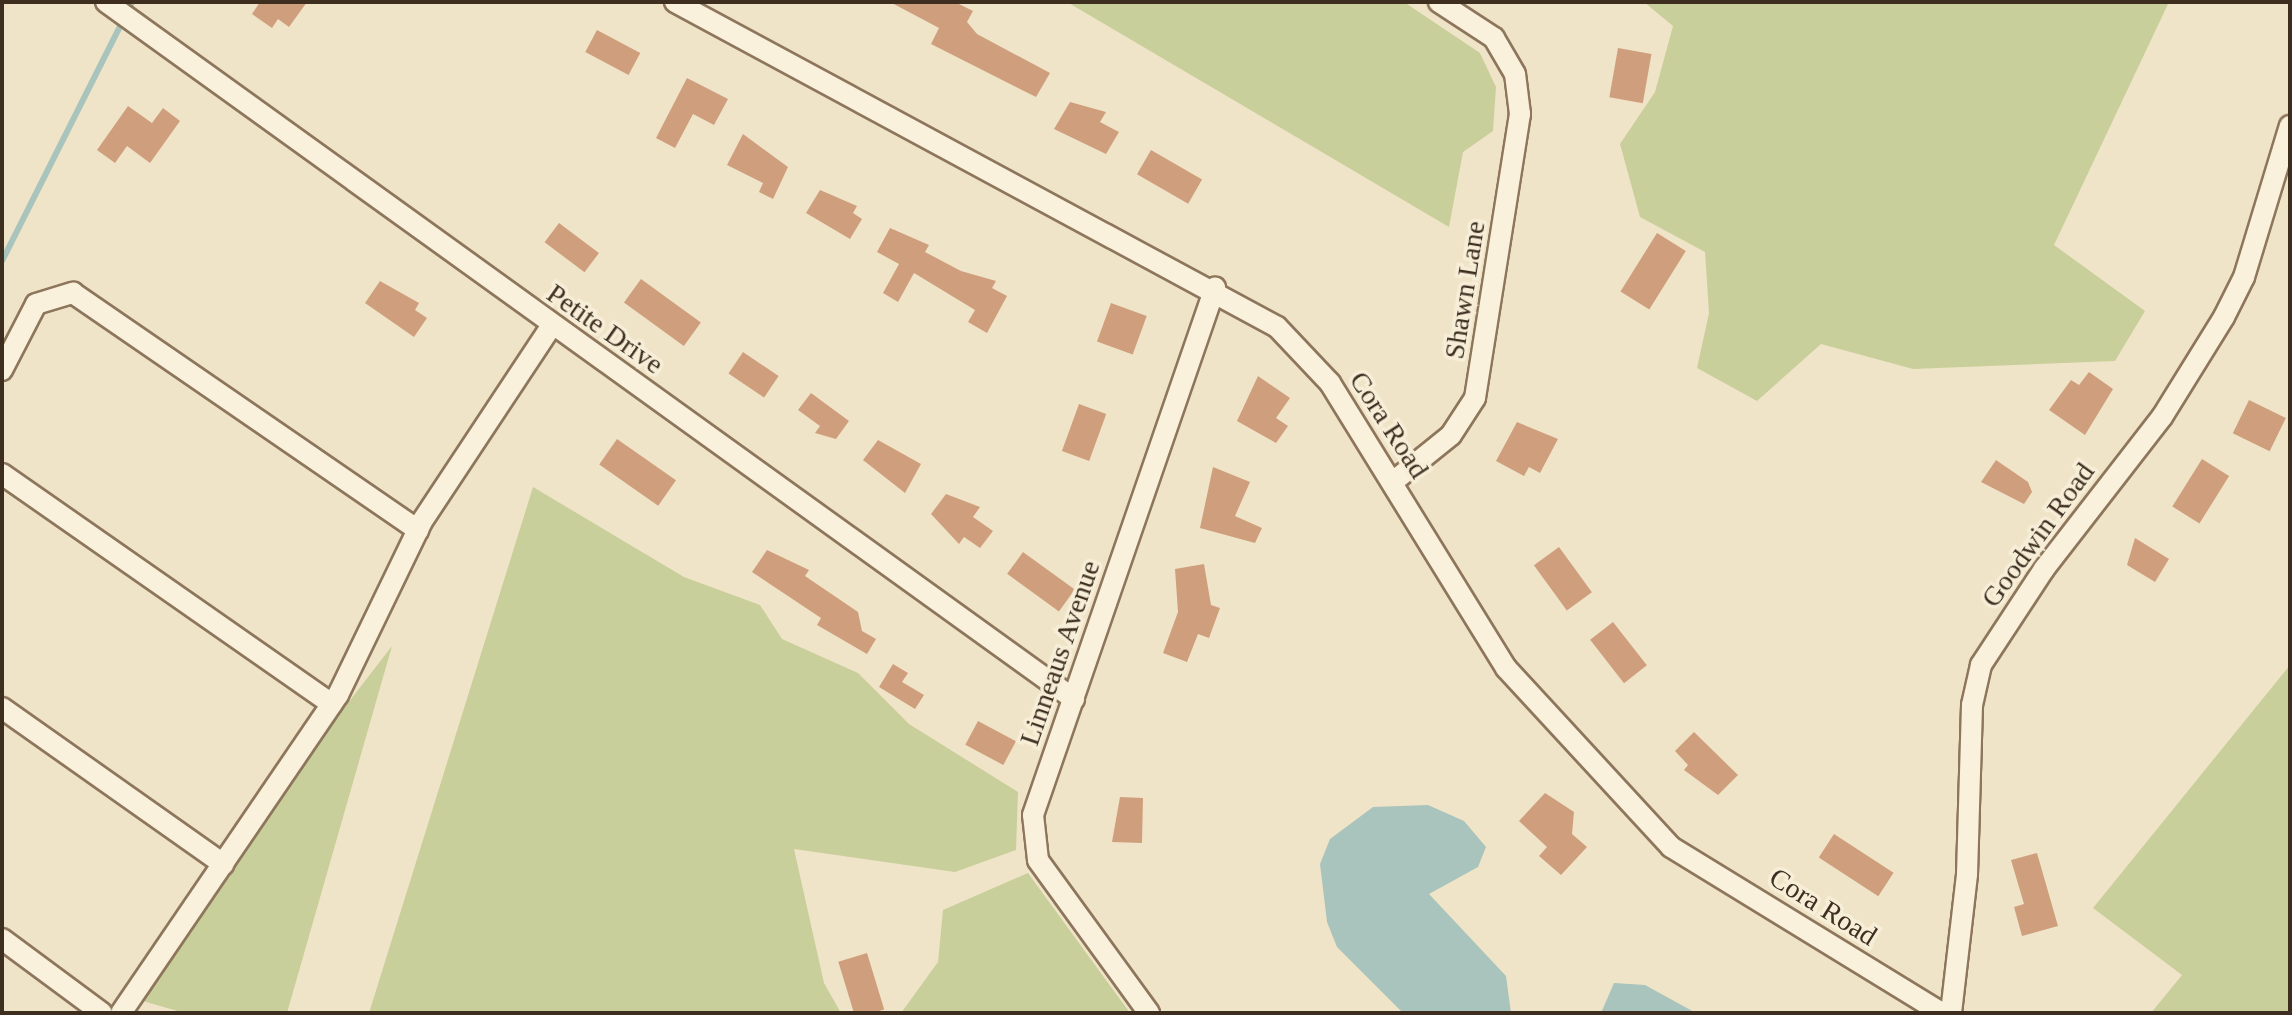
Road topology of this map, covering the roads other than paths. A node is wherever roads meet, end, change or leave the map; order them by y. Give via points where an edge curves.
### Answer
1 (106, 2) edge
2 (675, 2) edge
3 (1439, 2) edge
4 (2290, 126) edge
5 (1215, 288) junction
6 (552, 325) junction
7 (2, 370) edge
8 (2, 474) edge
9 (1394, 481) junction
10 (418, 530) junction
11 (1074, 699) junction
12 (332, 704) junction
13 (2, 708) edge
14 (223, 864) junction
15 (2, 939) edge
16 (102, 1013) edge
17 (121, 1013) edge
18 (1149, 1013) edge
19 (1942, 1013) edge
20 (1951, 1013) edge

1 - 6 street, Petite Drive
2 - 5 street, Cora Road
3 - 9 street, Shawn Lane via 1494,38 1515,74 1520,114 1475,398 1451,435
4 - 20 street, Goodwin Road via 2244,277 2224,317 2162,417 2044,569 1981,665 1972,705 1967,874
5 - 9 street, Cora Road via 1277,327 1330,383
5 - 11 street, Linneaus Avenue
6 - 10 street
6 - 11 street, Petite Drive
7 - 10 street via 36,304 73,293
8 - 12 street
9 - 19 street, Cora Road via 1506,668 1671,847
10 - 12 street
11 - 18 street, Linneaus Avenue via 1033,815 1038,860
12 - 14 street
13 - 14 street
14 - 17 street
15 - 16 street

